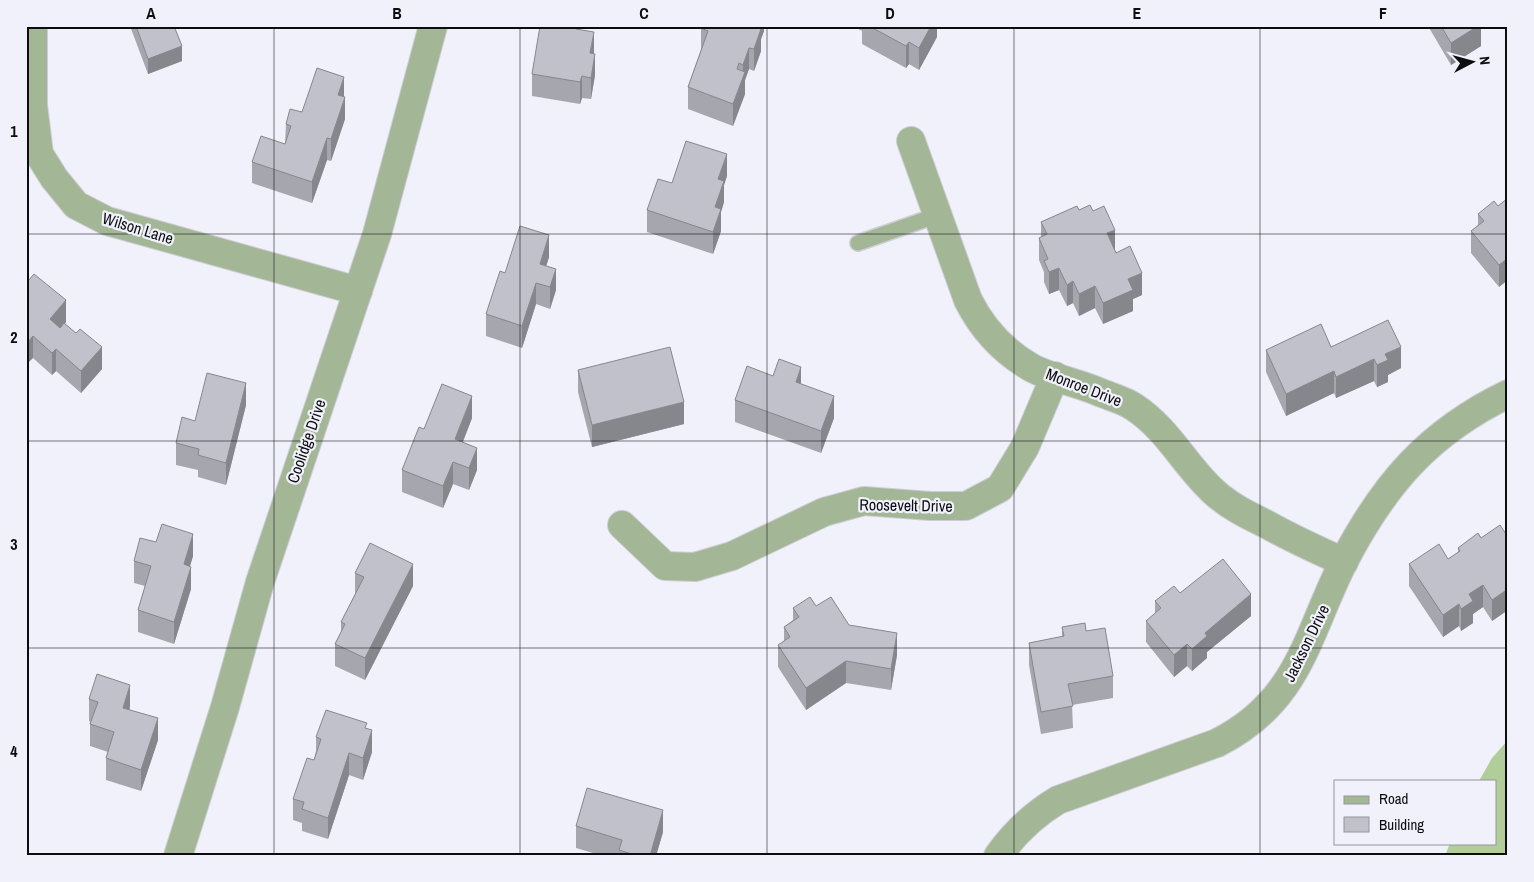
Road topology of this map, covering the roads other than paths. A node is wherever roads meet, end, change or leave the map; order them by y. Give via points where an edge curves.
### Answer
1 (33, 26) edge
2 (432, 26) edge
3 (911, 142) dead end
4 (938, 215) junction
5 (858, 243) dead end
6 (358, 292) junction
7 (1056, 376) junction
8 (1508, 394) edge
9 (622, 525) dead end
10 (1344, 562) junction
11 (178, 856) edge
12 (998, 856) edge

1 - 6 street, Wilson Lane via 33,106 39,154 76,205 107,221
2 - 6 street, Coolidge Drive via 377,234
3 - 4 street, Monroe Drive
4 - 5 lane
4 - 7 street, Monroe Drive via 976,317 1007,350 1033,368
6 - 11 street, Coolidge Drive via 260,582
7 - 9 street, Roosevelt Drive via 1025,447 1000,488 966,506 864,501 824,512 732,556 695,567 664,566
7 - 10 street, Monroe Drive via 1132,406 1160,429 1203,480 1230,504 1294,540
8 - 10 street, Jackson Drive via 1482,406 1453,426 1410,462 1382,499
10 - 12 street, Jackson Drive via 1291,678 1258,716 1217,742 1058,800 1024,824

